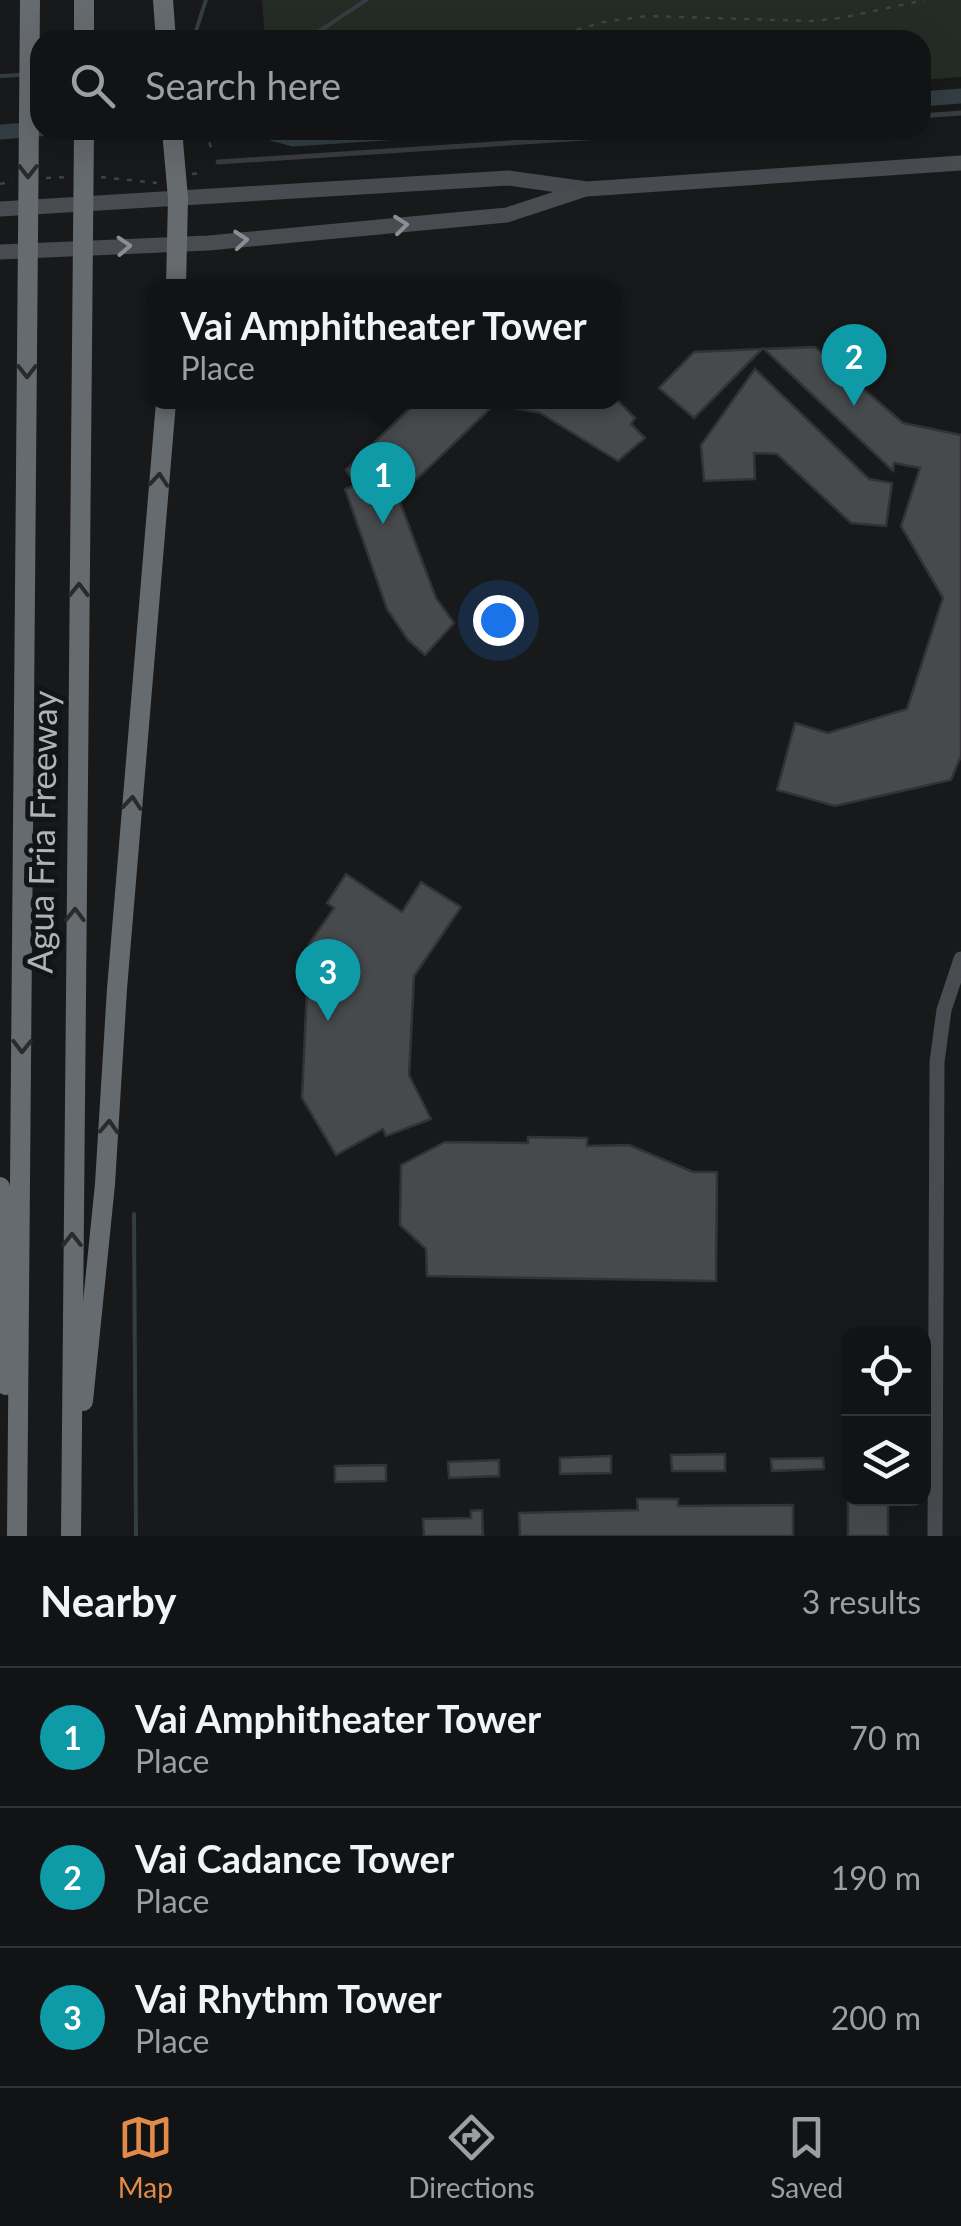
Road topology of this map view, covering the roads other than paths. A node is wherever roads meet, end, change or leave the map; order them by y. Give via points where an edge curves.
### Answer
1 (30, 2) edge
2 (84, 2) edge
3 (164, 3) edge
4 (84, 30) edge
5 (165, 30) edge
6 (961, 113) edge
7 (931, 115) edge
8 (84, 140) edge
9 (174, 140) edge
10 (554, 140) edge
11 (218, 162) dead end
12 (961, 164) edge
13 (587, 188) junction
14 (178, 198) junction
15 (0, 209) edge
16 (177, 243) junction
17 (0, 252) edge
18 (176, 279) edge
19 (165, 409) edge
20 (961, 958) edge
21 (0, 1187) edge
22 (71, 1502) junction
23 (16, 1504) junction
24 (16, 1536) edge
25 (70, 1536) edge
26 (935, 1536) edge

1 -> 23 highway, Agua Fria Freeway
2 - 4 highway
3 - 5 highway
6 - 7 lane
22 -> 8 highway, Agua Fria Freeway
9 - 14 highway
10 - 11 lane
12 - 13 main road
13 - 14 main road via 508,178
16 -> 13 main road via 507,214
14 - 15 main road
14 - 16 highway
17 -> 16 main road
16 - 18 highway
22 -> 19 highway via 105,1184
20 - 26 main road via 937,1062
21 - 23 highway via 2,1338
22 - 25 highway, Agua Fria Freeway
23 - 24 highway, Agua Fria Freeway

